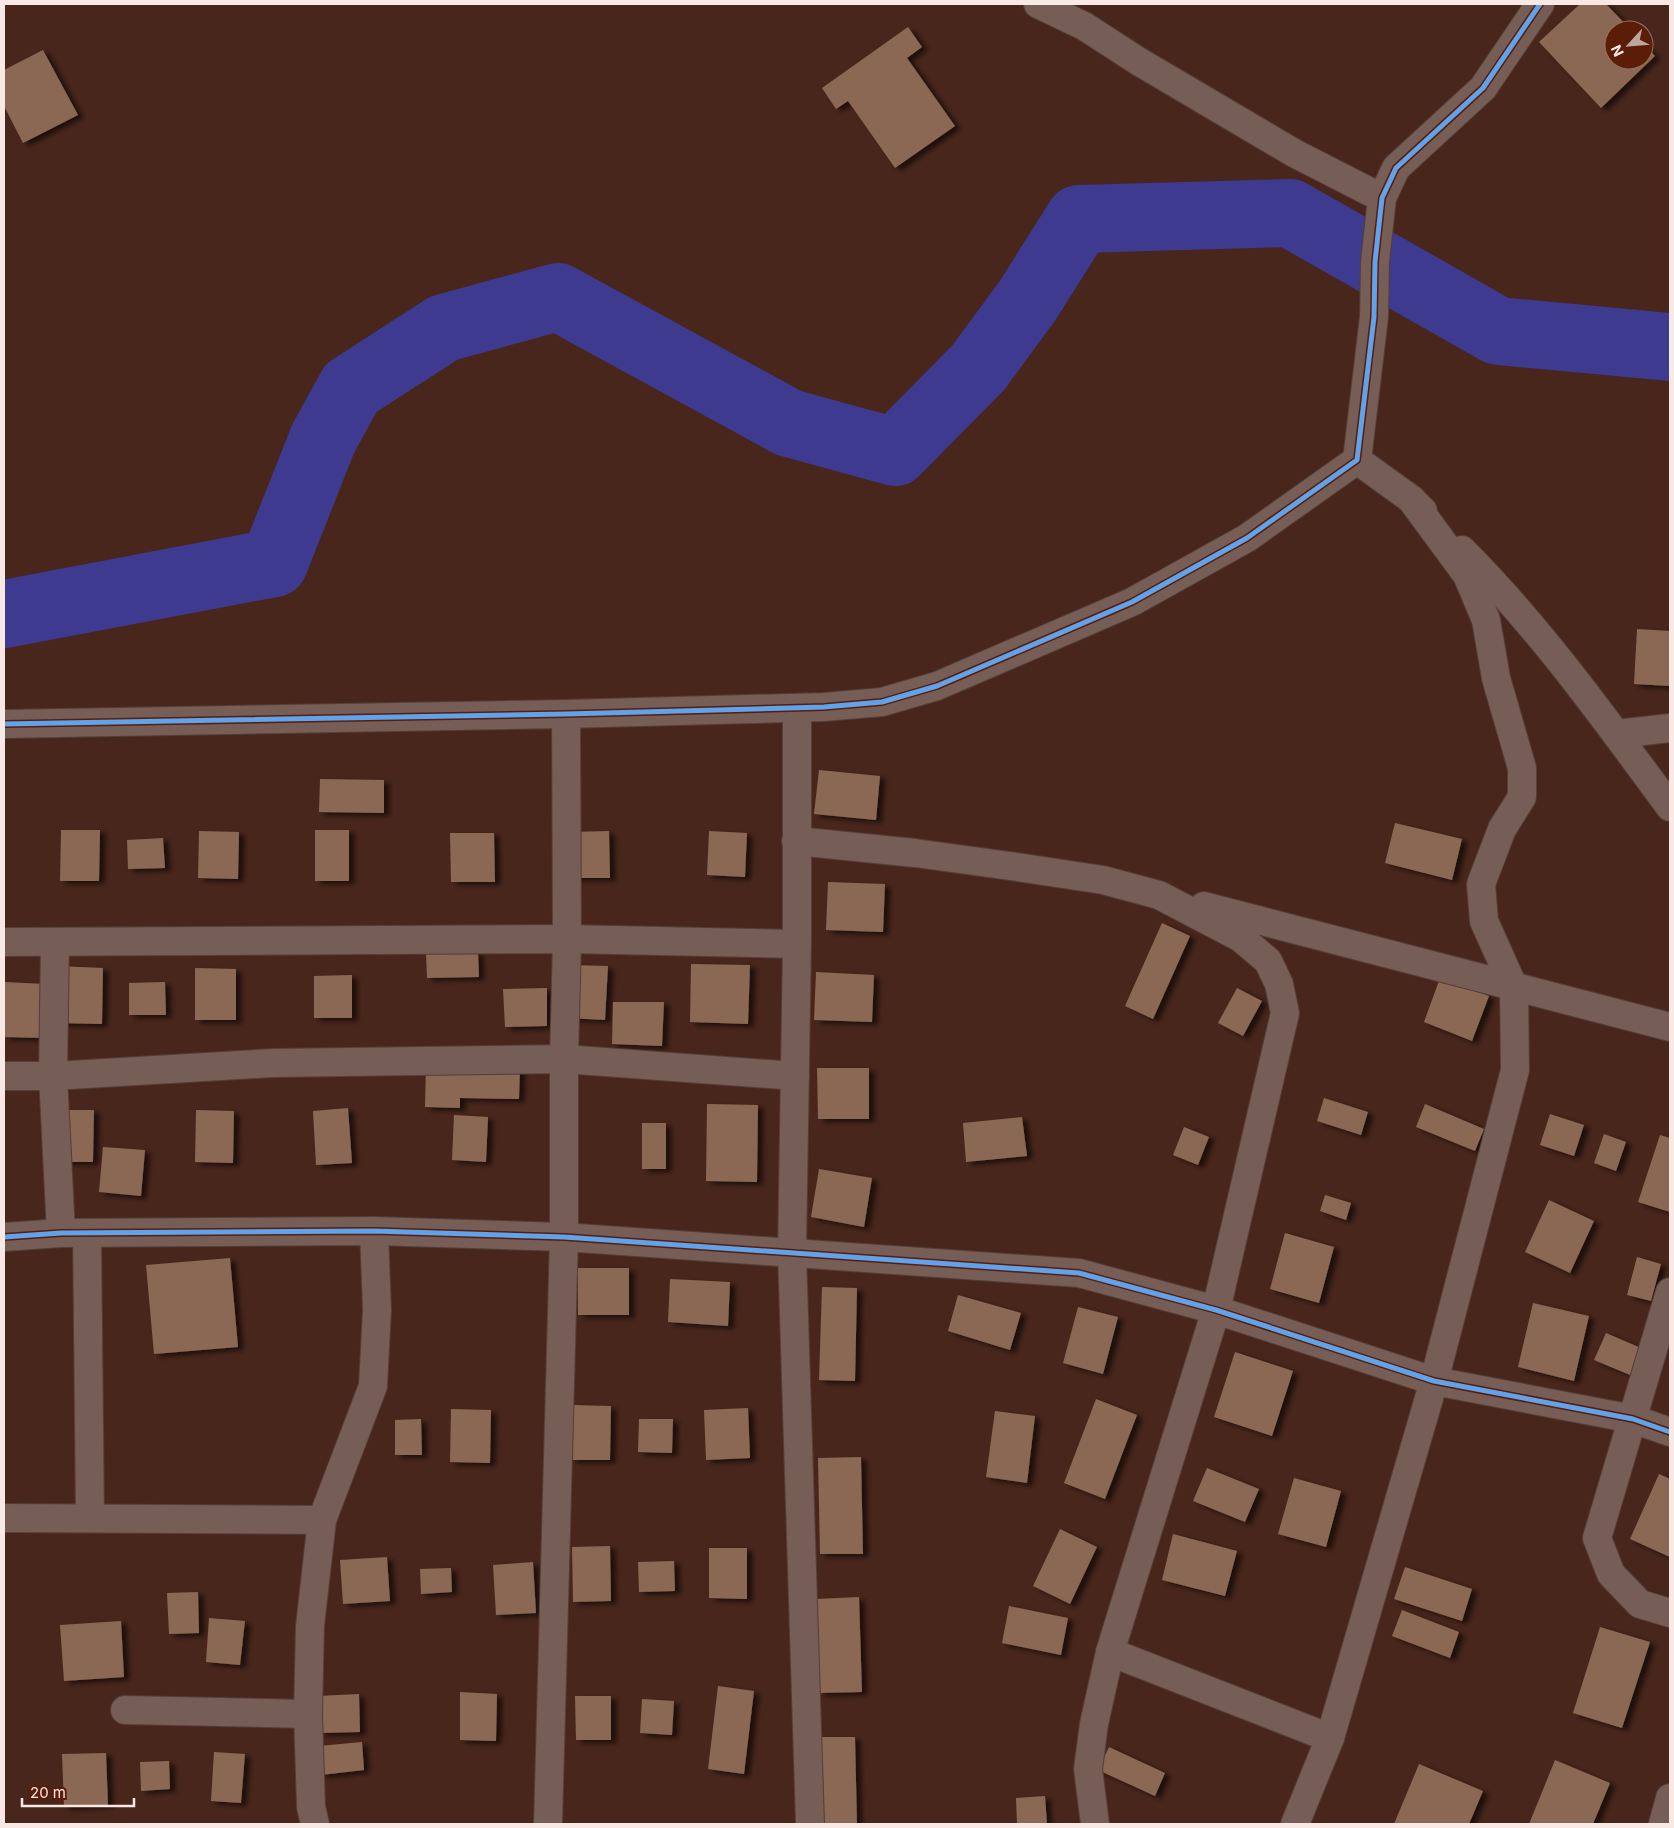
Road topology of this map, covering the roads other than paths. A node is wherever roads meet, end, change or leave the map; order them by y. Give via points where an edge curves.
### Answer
1 (1038, 4) edge
2 (1540, 4) edge
3 (1382, 198) junction
4 (1357, 460) junction
5 (1411, 498) junction
6 (797, 708) junction
7 (566, 714) junction
8 (4, 724) edge
9 (1670, 728) edge
10 (1616, 734) junction
11 (1670, 807) edge
12 (796, 841) junction
13 (1159, 895) junction
14 (567, 939) junction
15 (4, 942) edge
16 (55, 942) junction
17 (797, 944) junction
18 (1514, 988) junction
19 (1670, 1027) edge
20 (564, 1059) junction
21 (4, 1076) edge
22 (53, 1076) junction
23 (796, 1076) junction
24 (374, 1231) junction
25 (74, 1233) junction
26 (4, 1236) edge
27 (564, 1237) junction
28 (792, 1252) junction
29 (1670, 1292) edge
30 (1216, 1310) junction
31 (1434, 1381) junction
32 (1633, 1418) junction
33 (1670, 1432) edge
34 (4, 1518) edge
35 (90, 1518) junction
36 (322, 1520) junction
37 (1670, 1613) edge
38 (1110, 1652) junction
39 (125, 1710) dead end
40 (308, 1714) junction
41 (1330, 1738) junction
42 (1670, 1798) edge
43 (315, 1824) edge
44 (548, 1824) edge
45 (810, 1824) edge
46 (1095, 1824) edge
47 (1296, 1824) edge
48 (1663, 1824) edge

1 - 3 street via 1084,26 1294,153
2 - 3 street via 1483,88 1396,168
3 - 4 street via 1375,262 1374,317
4 - 5 street
4 - 6 street via 1247,538 1132,602 937,686 882,702
5 - 10 street via 1500,588
5 - 18 street via 1468,575 1486,620 1496,678 1522,768 1522,797 1502,829 1481,884 1484,921
6 - 7 street
6 - 12 street
7 - 8 street
7 - 14 street
9 - 10 street
10 - 11 street
12 - 13 street via 1010,866 1103,880
12 - 17 street
13 - 18 street
13 - 30 street via 1241,938 1268,961 1279,984 1285,1013
14 - 16 street
14 - 17 street
14 - 20 street
15 - 16 street
16 - 22 street
17 - 23 street
18 - 19 street
18 - 31 street via 1515,1070
20 - 22 street via 273,1063
20 - 23 street
20 - 27 street
21 - 22 street
22 - 25 street
23 - 28 street
24 - 25 street
24 - 27 street
24 - 36 street via 377,1310 373,1386
25 - 26 street
25 - 35 street
27 - 28 street
27 - 44 street
28 - 30 street via 1079,1273
28 - 45 street
29 - 32 street
30 - 31 street
30 - 38 street
31 - 32 street
31 - 41 street
32 - 33 street
32 - 37 street via 1596,1538 1611,1574 1640,1604
34 - 35 street
35 - 36 street
36 - 40 street via 310,1626
38 - 41 street
38 - 46 street via 1094,1724 1088,1770
39 - 40 street
40 - 43 street via 311,1807
41 - 47 street
42 - 48 street

